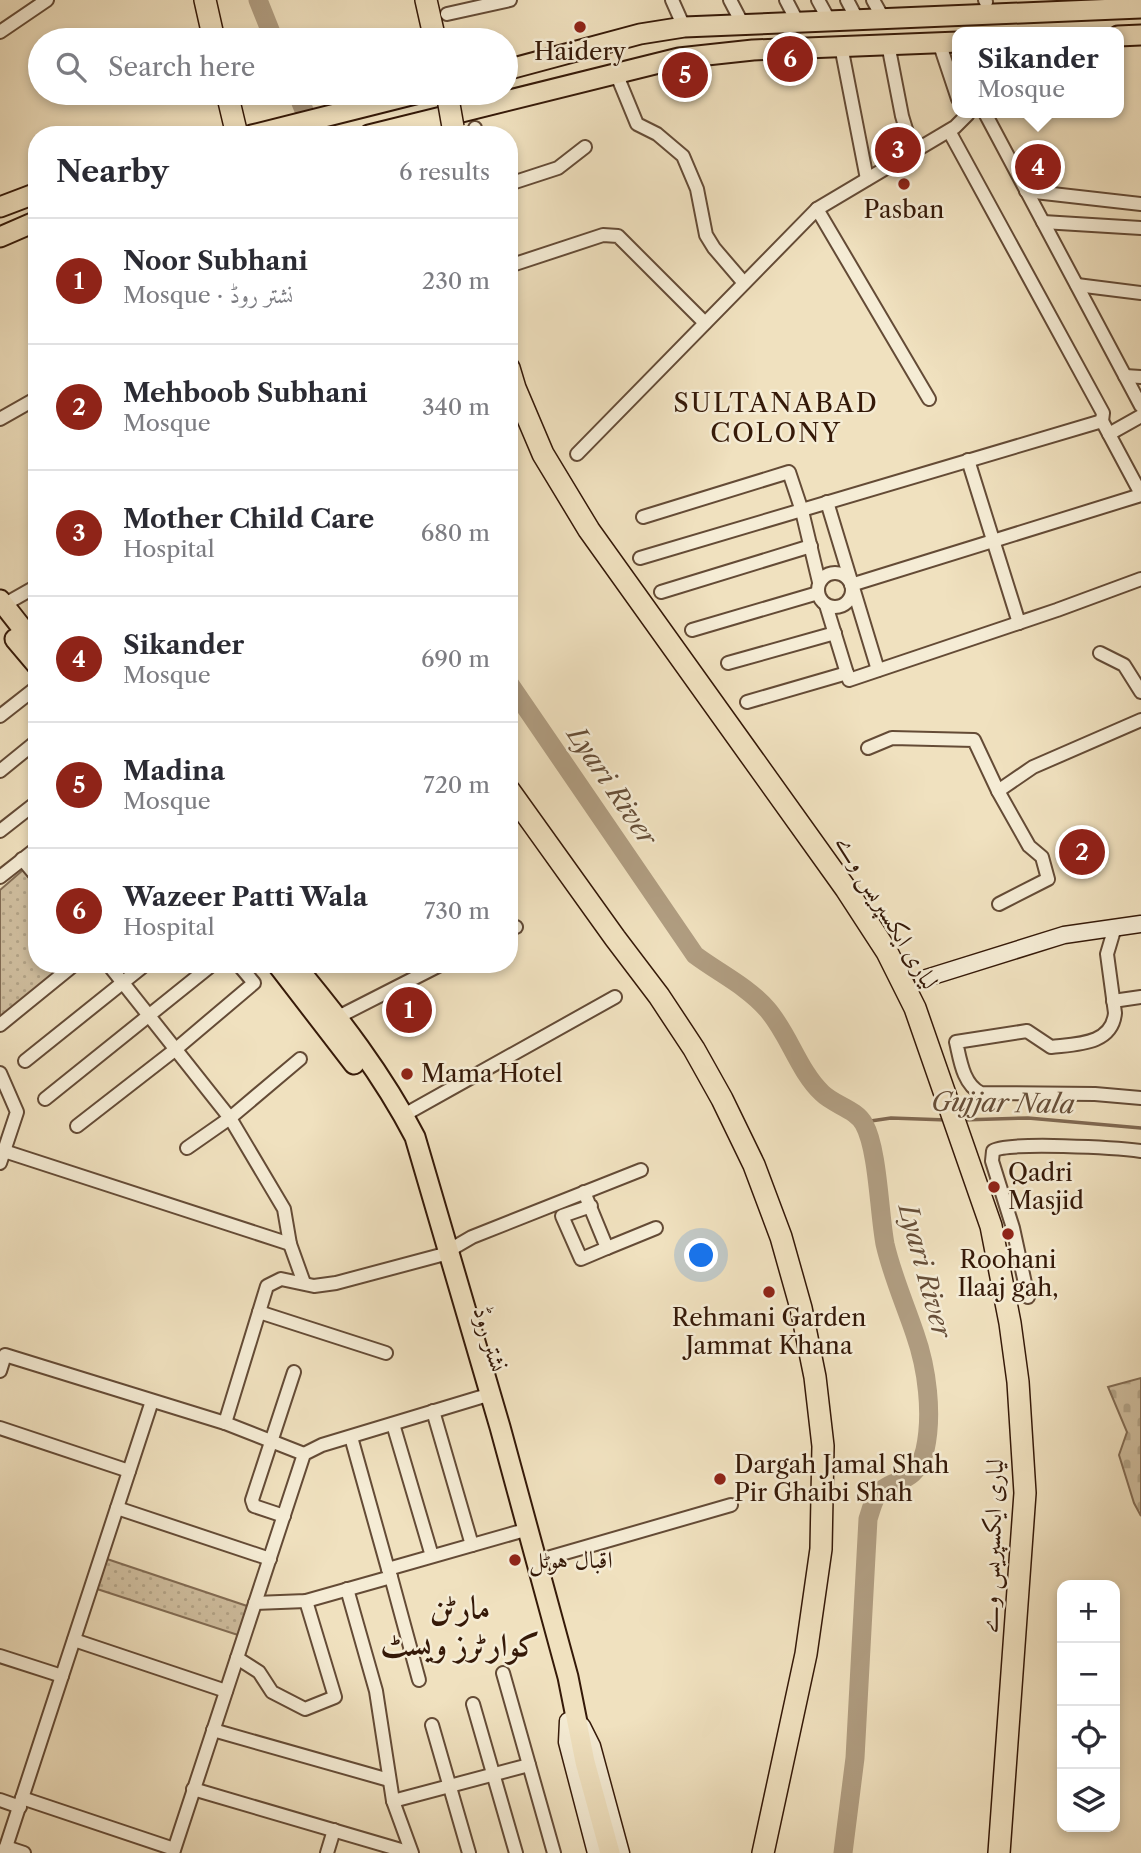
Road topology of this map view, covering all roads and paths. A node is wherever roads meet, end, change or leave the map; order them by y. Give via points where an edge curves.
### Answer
1 (47, 0) edge
2 (205, 0) edge
3 (426, 0) edge
4 (510, 0) edge
5 (672, 0) edge
6 (730, 0) edge
7 (786, 0) edge
8 (818, 0) edge
9 (847, 0) edge
10 (873, 0) edge
11 (1141, 8) edge
12 (447, 14) dead end
13 (883, 18) junction
14 (857, 19) junction
15 (828, 20) junction
16 (797, 21) junction
17 (742, 23) junction
18 (684, 27) junction
19 (211, 28) edge
20 (432, 28) edge
21 (0, 32) edge
22 (948, 42) edge
23 (888, 44) junction
24 (841, 46) junction
25 (518, 67) edge
26 (952, 67) edge
27 (616, 73) junction
28 (230, 105) edge
29 (371, 105) edge
30 (454, 105) edge
31 (964, 118) edge
32 (988, 118) edge
33 (235, 126) edge
34 (288, 126) edge
35 (465, 126) edge
36 (469, 126) edge
37 (949, 131) junction
38 (585, 147) dead end
39 (913, 152) junction
40 (867, 179) junction
41 (518, 181) edge
42 (1026, 191) junction
43 (28, 196) edge
44 (1141, 204) edge
45 (0, 207) edge
46 (817, 209) junction
47 (1043, 222) junction
48 (28, 225) edge
49 (1141, 228) edge
50 (0, 237) edge
51 (518, 264) edge
52 (744, 283) junction
53 (1077, 285) junction
54 (1141, 293) edge
55 (705, 323) junction
56 (1125, 376) junction
57 (1141, 377) edge
58 (518, 395) edge
59 (929, 399) dead end
60 (28, 403) edge
61 (1141, 406) edge
62 (1141, 416) edge
63 (0, 419) edge
64 (1102, 421) junction
65 (1109, 434) junction
66 (577, 454) dead end
67 (968, 460) junction
68 (1141, 495) edge
69 (827, 502) junction
70 (802, 510) junction
71 (643, 517) dead end
72 (994, 541) junction
73 (811, 546) junction
74 (640, 558) dead end
75 (1141, 579) edge
76 (851, 585) junction
77 (818, 588) junction
78 (28, 592) edge
79 (661, 592) dead end
80 (826, 605) junction
81 (1, 608) edge
82 (1019, 623) junction
83 (692, 631) dead end
84 (835, 633) junction
85 (28, 637) edge
86 (28, 651) edge
87 (1100, 653) dead end
88 (728, 663) dead end
89 (878, 670) junction
90 (847, 673) junction
91 (1141, 692) edge
92 (28, 694) edge
93 (747, 702) dead end
94 (0, 716) edge
95 (1141, 720) edge
96 (28, 748) edge
97 (868, 748) dead end
98 (0, 771) edge
99 (998, 791) junction
100 (518, 803) edge
101 (28, 809) edge
102 (0, 831) edge
103 (28, 855) edge
104 (22, 859) junction
105 (28, 866) edge
106 (0, 877) edge
107 (999, 904) dead end
108 (1141, 925) edge
109 (1115, 927) junction
110 (64, 973) edge
111 (116, 973) edge
112 (136, 973) edge
113 (202, 973) edge
114 (246, 973) edge
115 (284, 973) edge
116 (301, 973) edge
117 (424, 973) edge
118 (923, 979) dead end
119 (124, 983) junction
120 (615, 997) dead end
121 (1141, 997) edge
122 (1113, 1001) junction
123 (150, 1017) junction
124 (338, 1017) junction
125 (0, 1025) edge
126 (176, 1049) junction
127 (300, 1059) dead end
128 (25, 1061) dead end
129 (0, 1073) edge
130 (1141, 1098) edge
131 (45, 1099) dead end
132 (404, 1115) junction
133 (230, 1118) junction
134 (77, 1126) dead end
135 (187, 1148) dead end
136 (1141, 1151) edge
137 (2, 1157) edge
138 (641, 1170) dead end
139 (584, 1192) junction
140 (590, 1206) junction
141 (656, 1228) dead end
142 (290, 1244) junction
143 (607, 1248) junction
144 (445, 1253) junction
145 (304, 1283) junction
146 (1028, 1297) dead end
147 (259, 1312) junction
148 (386, 1353) dead end
149 (0, 1371) edge
150 (294, 1373) dead end
151 (481, 1397) junction
152 (152, 1401) junction
153 (433, 1411) junction
154 (225, 1423) junction
155 (393, 1424) junction
156 (0, 1428) edge
157 (351, 1437) junction
158 (272, 1442) junction
159 (304, 1454) junction
160 (129, 1471) junction
161 (731, 1505) dead end
162 (117, 1508) junction
163 (284, 1516) junction
164 (518, 1532) junction
165 (472, 1545) junction
166 (432, 1556) junction
167 (270, 1559) junction
168 (537, 1561) junction
169 (389, 1573) junction
170 (347, 1589) junction
171 (306, 1601) junction
172 (255, 1604) junction
173 (74, 1640) junction
174 (0, 1656) edge
175 (237, 1658) junction
176 (502, 1673) dead end
177 (62, 1676) junction
178 (419, 1680) dead end
179 (226, 1691) junction
180 (473, 1704) dead end
181 (571, 1721) junction
182 (432, 1725) dead end
183 (213, 1730) junction
184 (529, 1765) junction
185 (494, 1774) junction
186 (389, 1780) junction
187 (450, 1785) junction
188 (193, 1789) junction
189 (0, 1800) edge
190 (393, 1801) junction
191 (21, 1802) junction
192 (334, 1830) junction
193 (376, 1848) edge
194 (5, 1850) edge
195 (173, 1851) edge
196 (24, 1853) edge
197 (327, 1853) edge
198 (412, 1853) edge
199 (468, 1853) edge
200 (516, 1853) edge
201 (554, 1853) edge
202 (596, 1853) edge
203 (610, 1853) edge
204 (621, 1853) edge
205 (763, 1853) edge
206 (999, 1853) edge

1 - 21 street
2 - 19 highway
3 - 20 highway
4 - 12 street
5 - 18 street
6 - 17 street
7 - 16 street
8 - 15 street
9 - 14 street
10 - 13 street
11 - 13 main road
13 - 14 main road
14 - 15 main road
15 - 16 main road
16 - 17 main road
17 - 18 main road
18 - 25 main road
22 - 23 main road
22 - 26 street
23 - 24 main road
23 - 39 street
24 - 27 main road via 714,53
24 - 40 street
27 - 36 main road
27 - 52 street via 637,124 683,156 697,189 706,235
28 - 33 highway
29 - 34 main road
30 - 35 highway, bridge
31 - 37 street
32 - 42 street
37 - 39 street
37 - 64 street via 1103,413
38 - 41 street via 558,168
39 - 40 street
40 - 46 street
42 - 44 street
42 - 47 street
43 - 45 main road
46 - 52 street
46 - 59 street
47 - 49 street
47 - 53 street
48 - 50 main road
51 - 55 street via 603,235 618,236
52 - 55 street
53 - 54 street
53 - 56 street
55 - 66 street
56 - 57 street
56 - 61 street
58 - 206 highway, لیاری ایکسپریس وے via 543,454 589,530 887,952 915,1008 990,1226 1018,1382 1025,1493
60 - 63 street
62 - 65 street
64 - 65 street
64 - 67 street
65 - 68 street
67 - 69 street
67 - 72 street
68 - 72 street
69 - 70 street
69 - 76 street
70 - 71 street via 789,472
70 - 73 street
70 - 74 street
72 - 76 street
72 - 82 street
73 - 77 street
73 - 79 street
75 - 82 street
76 - 77 street via 838,573 828,574
76 - 80 street via 846,603
76 - 89 street
77 - 80 street
77 - 83 street
78 - 81 street
80 - 84 street
81 - 85 main road
81 - 86 main road
82 - 89 street
84 - 88 street
84 - 90 street
87 - 91 street via 1124,665
89 - 90 street via 849,680
90 - 93 street
92 - 94 street
95 - 99 street via 1033,767
96 - 98 street
97 - 99 street via 892,738 974,740
99 - 107 street via 1028,846 1042,857 1048,879
100 - 205 highway via 659,996 722,1099 754,1165 801,1308 823,1446 821,1549 806,1654
101 - 102 street
103 - 104 street
104 - 105 street
104 - 106 street
108 - 109 street
109 - 118 street via 1064,935
109 - 122 street via 1107,954
110 - 125 street
111 - 119 street
112 - 119 street
113 - 123 street
114 - 126 street via 254,983
115 - 144 main road, نشتر روڈ via 403,1133
116 - 124 main road, نشتر روڈ
117 - 124 street
119 - 123 street
119 - 128 street
120 - 132 street
121 - 122 street
122 - 130 street via 1110,1031 1090,1042 1051,1047 1027,1031 956,1042 963,1069 971,1086 981,1093
123 - 126 street
123 - 131 street
124 - 132 main road, نشتر روڈ
126 - 133 street
126 - 134 street
127 - 133 street
129 - 137 street via 17,1112
132 - 144 main road, نشتر روڈ via 415,1137
133 - 135 street
133 - 142 street via 284,1209
136 - 146 street via 1094,1147 993,1151
137 - 142 street
138 - 139 street
139 - 140 street
139 - 144 street via 472,1237
140 - 143 street
140 - 143 street via 562,1216 581,1259
141 - 143 street
142 - 145 street
144 - 145 street via 336,1283
144 - 151 main road, نشتر روڈ
144 - 168 main road, نشتر روڈ
145 - 147 street via 275,1280 267,1286
147 - 148 street
147 - 154 street
149 - 152 street via 5,1355
150 - 158 street
151 - 153 street
151 - 164 main road, نشتر روڈ
152 - 154 street
152 - 160 street
153 - 155 street
153 - 165 street
154 - 158 street
155 - 157 street
155 - 166 street
156 - 160 street
157 - 159 street
157 - 169 street
158 - 159 street
158 - 163 street via 253,1503
159 - 163 street
160 - 162 street
161 - 168 street
162 - 167 street
162 - 173 street
163 - 167 street
164 - 165 street
164 - 181 main road, نشتر روڈ
165 - 166 street
166 - 169 street
167 - 172 street
168 - 181 main road, نشتر روڈ
169 - 170 street
169 - 178 street
170 - 171 street
170 - 186 street via 376,1691
171 - 172 street
171 - 175 street via 335,1697 305,1709 272,1692 259,1672
172 - 175 street
173 - 177 street
173 - 179 street
174 - 177 street
175 - 179 street
176 - 184 street
177 - 191 street
179 - 183 street
180 - 185 street
181 - 202 street, نشتر روڈ via 567,1742
181 - 203 main road, نشتر روڈ
181 - 204 street, نشتر روڈ via 592,1746
182 - 187 street
183 - 186 street
183 - 188 street
184 - 185 street
184 - 201 street
185 - 187 street
185 - 200 street
186 - 190 street
187 - 190 street
187 - 199 street
188 - 192 street
188 - 195 street
189 - 191 street
190 - 198 street
191 - 194 street
191 - 195 street
192 - 193 street
192 - 197 street
193 - 198 street
194 - 196 street

